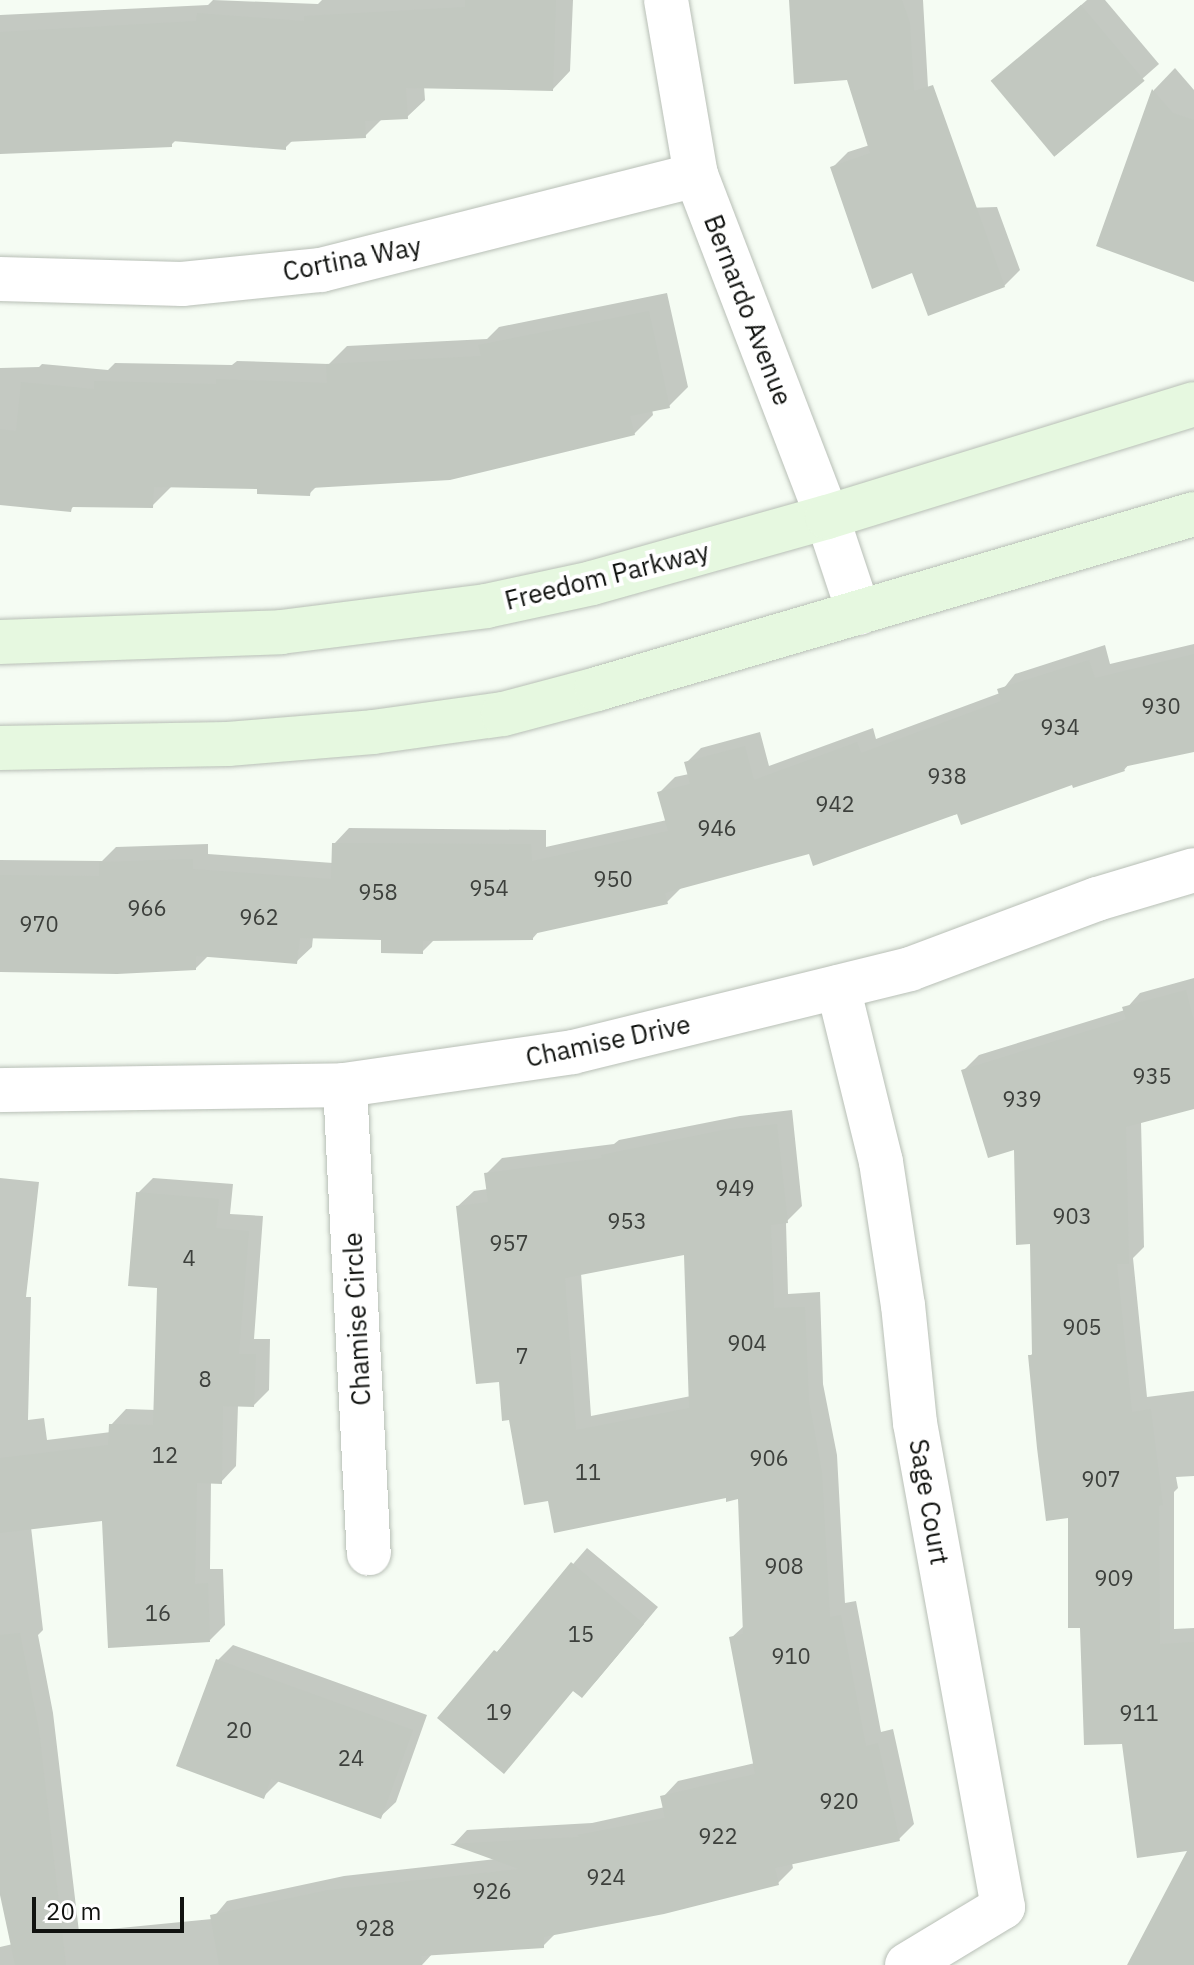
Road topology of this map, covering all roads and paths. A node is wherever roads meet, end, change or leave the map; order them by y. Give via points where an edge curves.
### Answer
1 (666, 0) edge
2 (696, 175) junction
3 (0, 279) edge
4 (1194, 404) edge
5 (1194, 514) edge
6 (827, 517) junction
7 (859, 613) junction
8 (0, 642) edge
9 (0, 748) edge
10 (1194, 870) edge
11 (838, 987) junction
12 (345, 1085) junction
13 (0, 1090) edge
14 (369, 1553) dead end
15 (907, 1965) edge

1 - 2 street, Bernardo Avenue
2 - 3 street, Cortina Way via 321,270 182,284
2 - 6 street, Bernardo Avenue
4 - 6 main road, Freedom Parkway
5 - 7 main road
6 - 7 street, Bernardo Avenue
6 - 8 main road, Freedom Parkway via 592,583 486,606 281,632
7 - 9 main road via 503,714 228,744
10 - 11 street, Chamise Drive via 1097,899 910,969
11 - 12 street, Chamise Drive via 573,1052
11 - 15 street, Sage Court via 881,1162 915,1423 1003,1907
12 - 13 street, Chamise Drive
12 - 14 street, Chamise Circle

